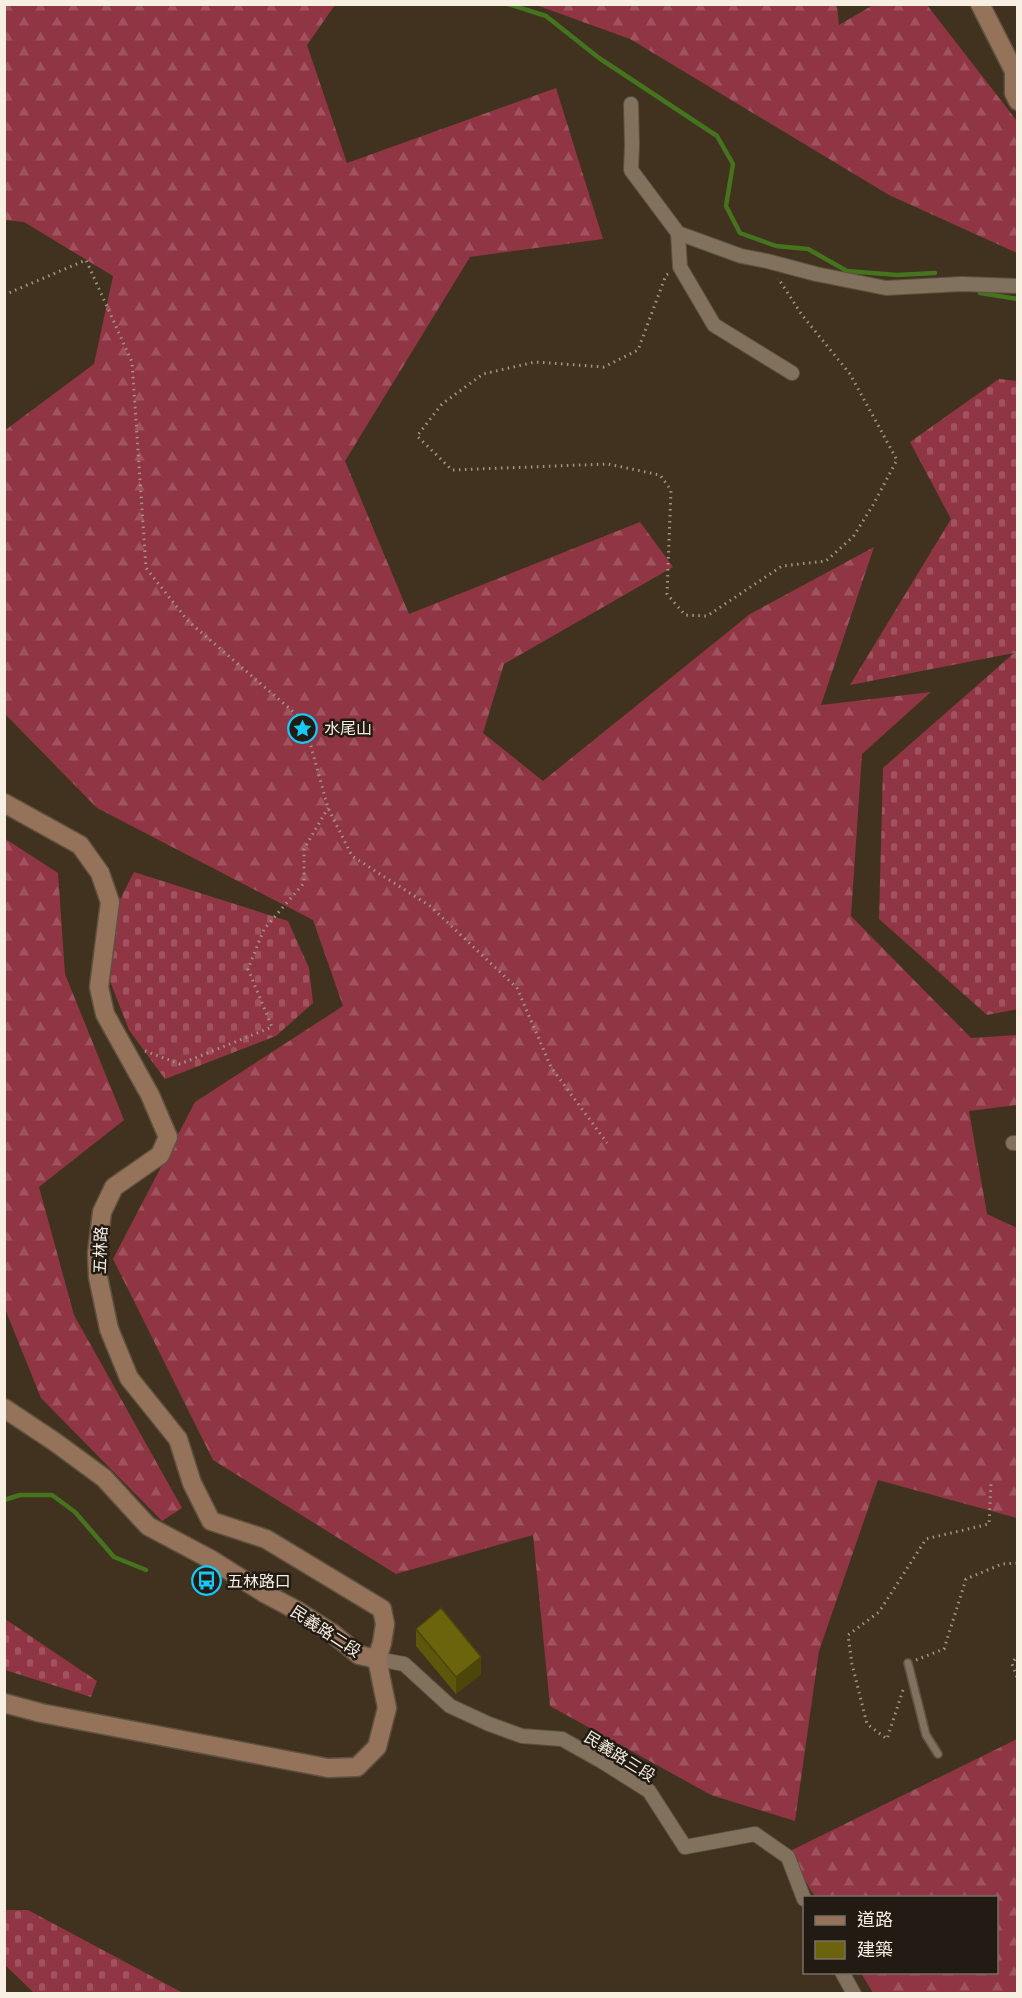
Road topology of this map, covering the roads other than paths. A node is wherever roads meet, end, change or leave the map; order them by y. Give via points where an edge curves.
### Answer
1 (980, 4) edge
2 (1017, 101) edge
3 (631, 104) dead end
4 (678, 233) junction
5 (1017, 286) edge
6 (792, 373) dead end
7 (4, 803) edge
8 (4, 1408) edge
9 (377, 1659) junction
10 (908, 1663) road end
11 (4, 1703) edge
12 (938, 1754) dead end
13 (803, 1896) edge
14 (843, 1974) edge
15 (854, 1994) edge

1 - 2 main road via 1014,71
3 - 4 street via 631,170
4 - 5 street via 741,256 886,288
4 - 6 street via 680,267 714,325
7 - 9 main road, 五林路 via 80,845 100,873 110,902 99,987 105,1014 150,1095 168,1137 160,1155 114,1188 102,1212 98,1277 110,1329 129,1378 178,1439 192,1483 211,1521 266,1539 382,1609 385,1624
8 - 9 main road, 民義路二段 via 104,1478 148,1526 306,1617 359,1655
9 - 11 main road, 民義路二段 via 387,1708 377,1747 357,1767 328,1768
9 - 13 street, 民義路三段 via 404,1665 450,1706 489,1724 522,1736 562,1739 603,1762 649,1791 685,1847 755,1834 788,1857
10 - 12 lane via 926,1735
14 - 15 street

